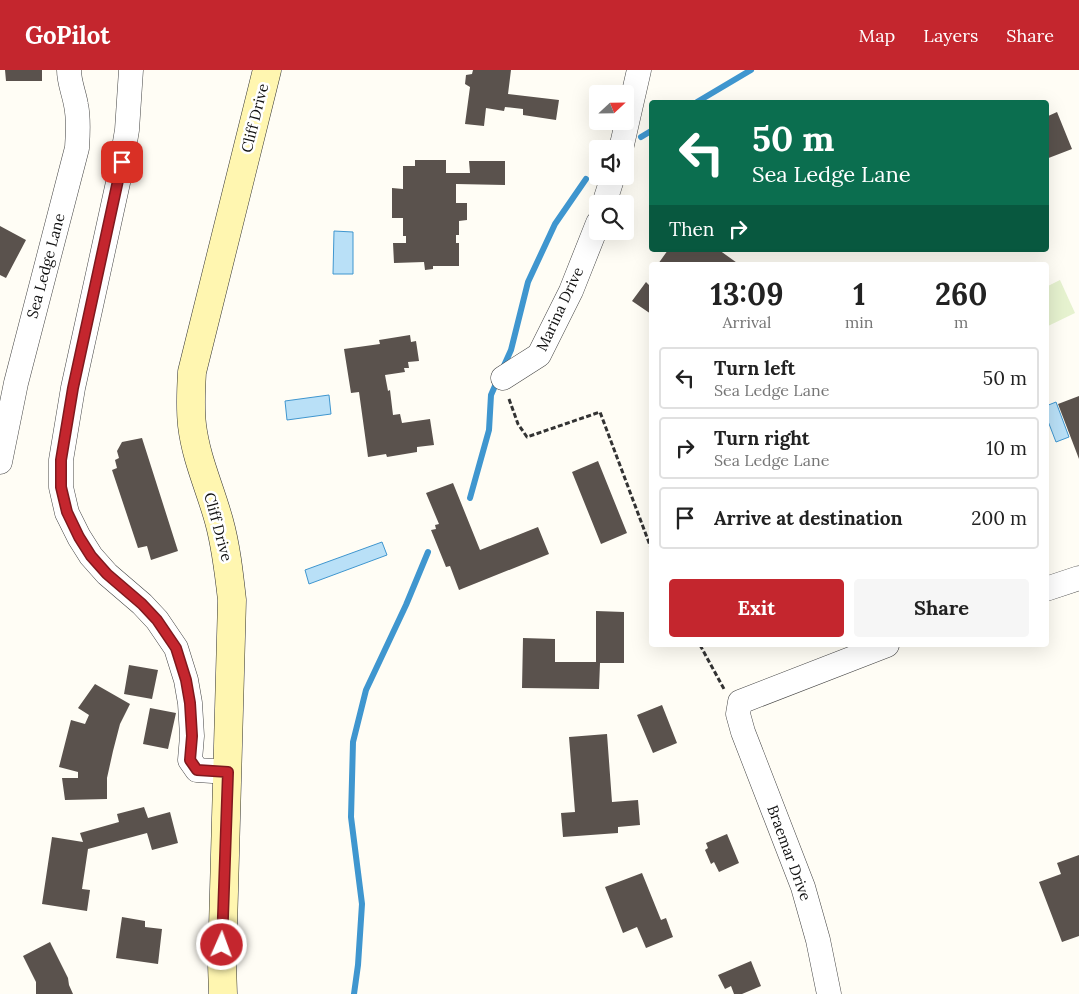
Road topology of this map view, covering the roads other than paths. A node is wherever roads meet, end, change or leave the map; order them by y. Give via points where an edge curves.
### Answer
1 (69, 70) edge
2 (131, 70) edge
3 (267, 70) edge
4 (639, 70) edge
5 (623, 140) edge
6 (591, 240) edge
7 (503, 378) road end
8 (0, 462) edge
9 (1079, 578) edge
10 (1049, 588) edge
11 (883, 647) edge
12 (228, 772) junction
13 (223, 994) edge
14 (830, 994) edge

1 - 8 street, Sea Ledge Lane via 78,120 77,148 16,383
2 - 12 street via 127,130 119,178 73,388 61,460 61,487 67,512 91,556 157,620 176,648 190,703 190,760 197,770
3 - 12 street, Cliff Drive via 192,372 192,425 199,464 219,521 232,600
4 - 5 street
6 - 7 street, Marina Drive via 539,356
9 - 10 street
11 - 14 street, Braemar Drive via 739,708 743,732 803,888
12 - 13 street, Cliff Drive

